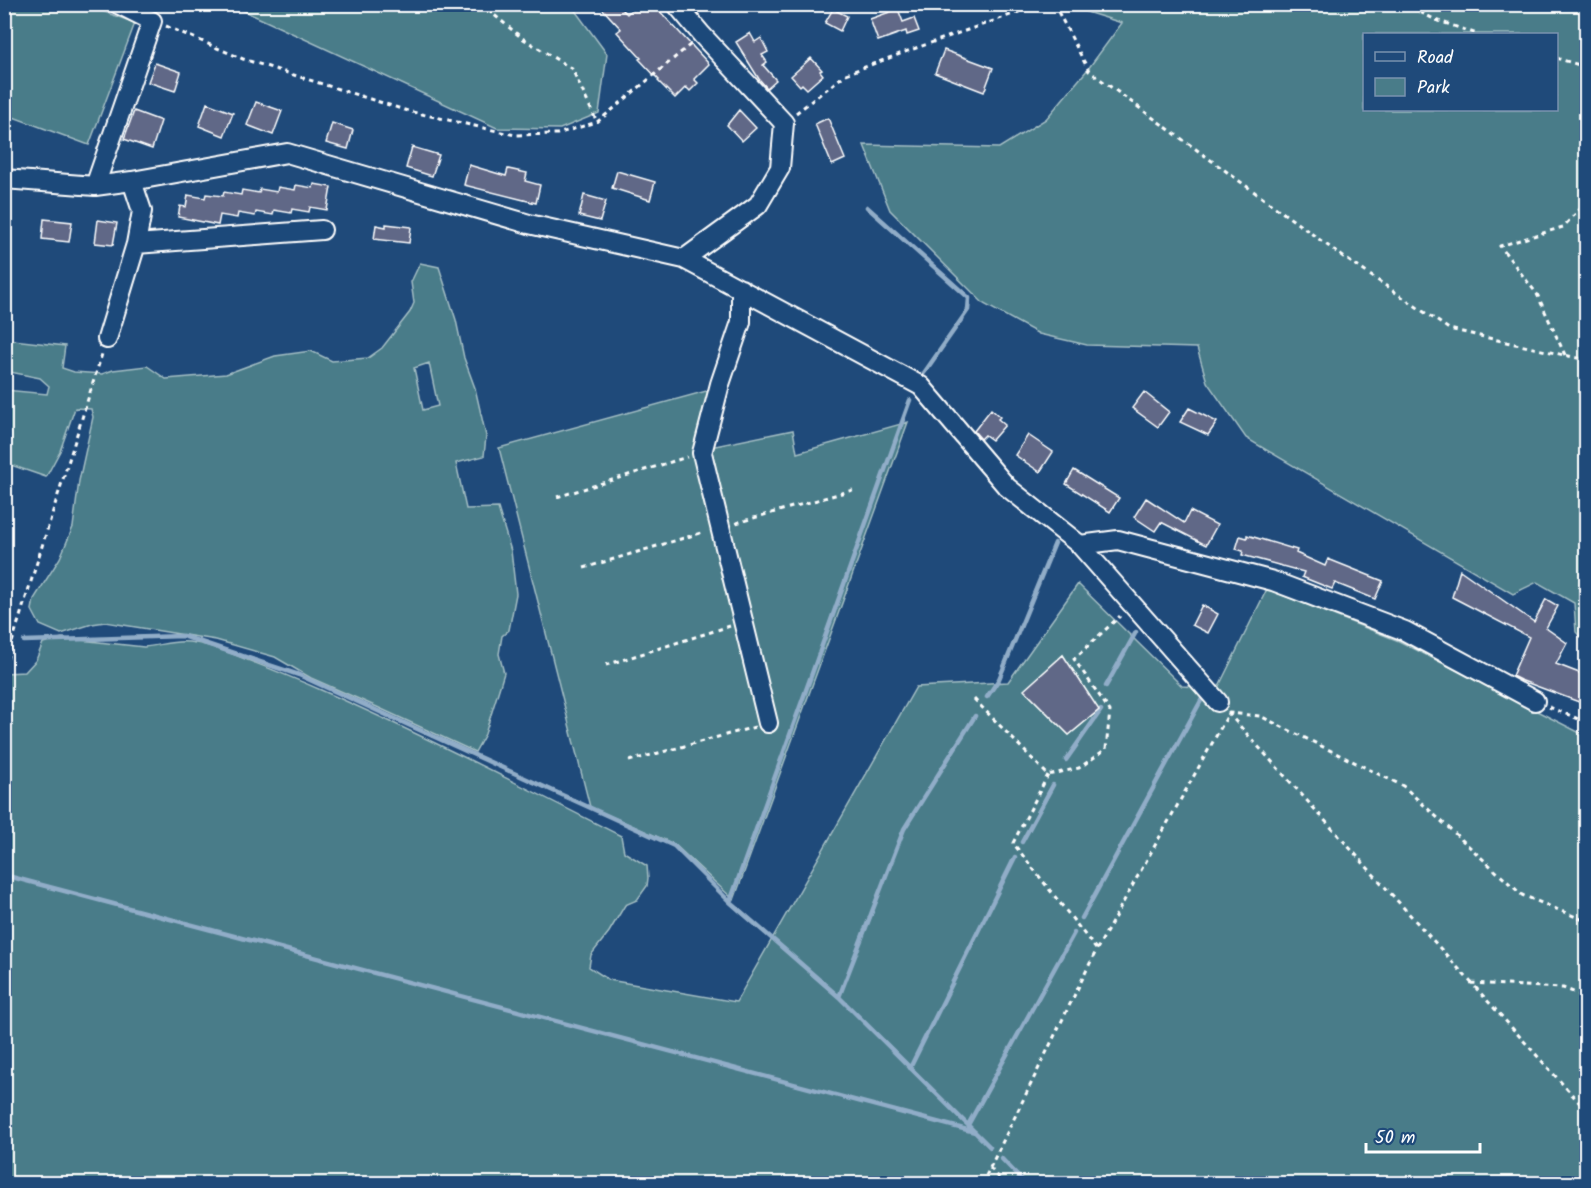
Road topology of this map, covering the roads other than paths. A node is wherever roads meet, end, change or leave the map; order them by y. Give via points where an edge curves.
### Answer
1 (118, 4) edge
2 (676, 4) edge
3 (4, 179) edge
4 (132, 181) junction
5 (95, 186) junction
6 (322, 230) dead end
7 (136, 244) junction
8 (684, 260) junction
9 (741, 289) junction
10 (107, 339) road end
11 (1080, 546) junction
12 (1535, 702) road end
13 (1224, 707) road end
14 (768, 723) road end

1 - 5 street via 152,21
2 - 8 street via 784,123 780,168 758,205
3 - 5 street
4 - 5 street
4 - 7 street via 142,211
4 - 8 street via 287,153 529,224
6 - 7 street
7 - 10 street
8 - 9 street
9 - 11 street via 921,386 1007,487
9 - 14 street via 741,322 702,453
11 - 12 street via 1118,540 1273,581 1406,631
11 - 13 street

